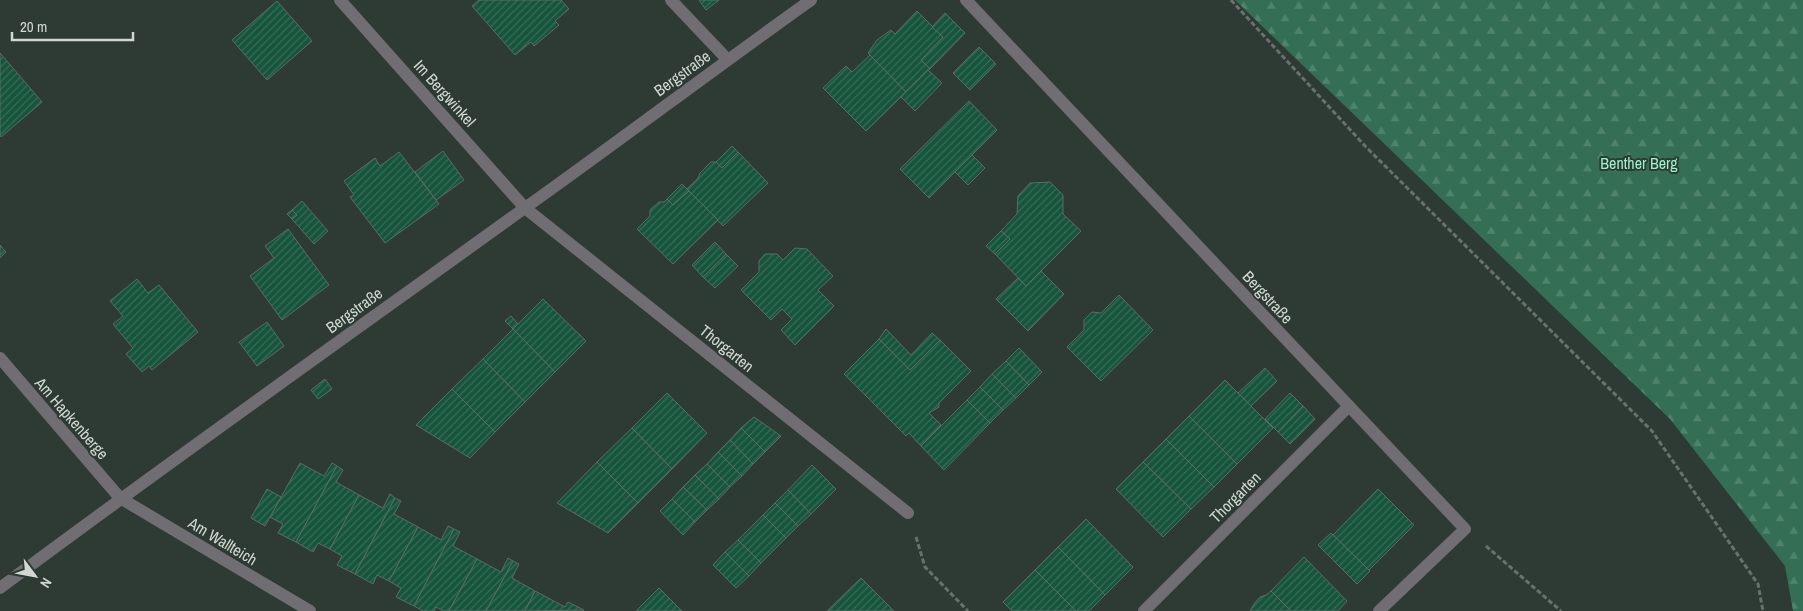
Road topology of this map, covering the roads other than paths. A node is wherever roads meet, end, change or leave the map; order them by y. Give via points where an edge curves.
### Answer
1 (340, 0) edge
2 (671, 0) edge
3 (811, 0) edge
4 (966, 0) edge
5 (727, 59) junction
6 (525, 208) junction
7 (0, 358) edge
8 (1349, 406) junction
9 (120, 498) junction
10 (908, 513) road end
11 (0, 588) edge
12 (310, 611) edge
13 (1144, 611) edge
14 (1379, 611) edge

1 - 6 street, Im Bergwinkel
2 - 5 street, Bergstraße
3 - 5 street, Bergstraße
4 - 8 street, Bergstraße
5 - 6 street, Bergstraße
6 - 9 street, Bergstraße
6 - 10 street, Thorgarten
7 - 9 street, Am Hapkenberge
8 - 13 street, Thorgarten
8 - 14 street, Bergstraße via 1465,529
9 - 11 street, Bergstraße
9 - 12 street, Am Wallteich

